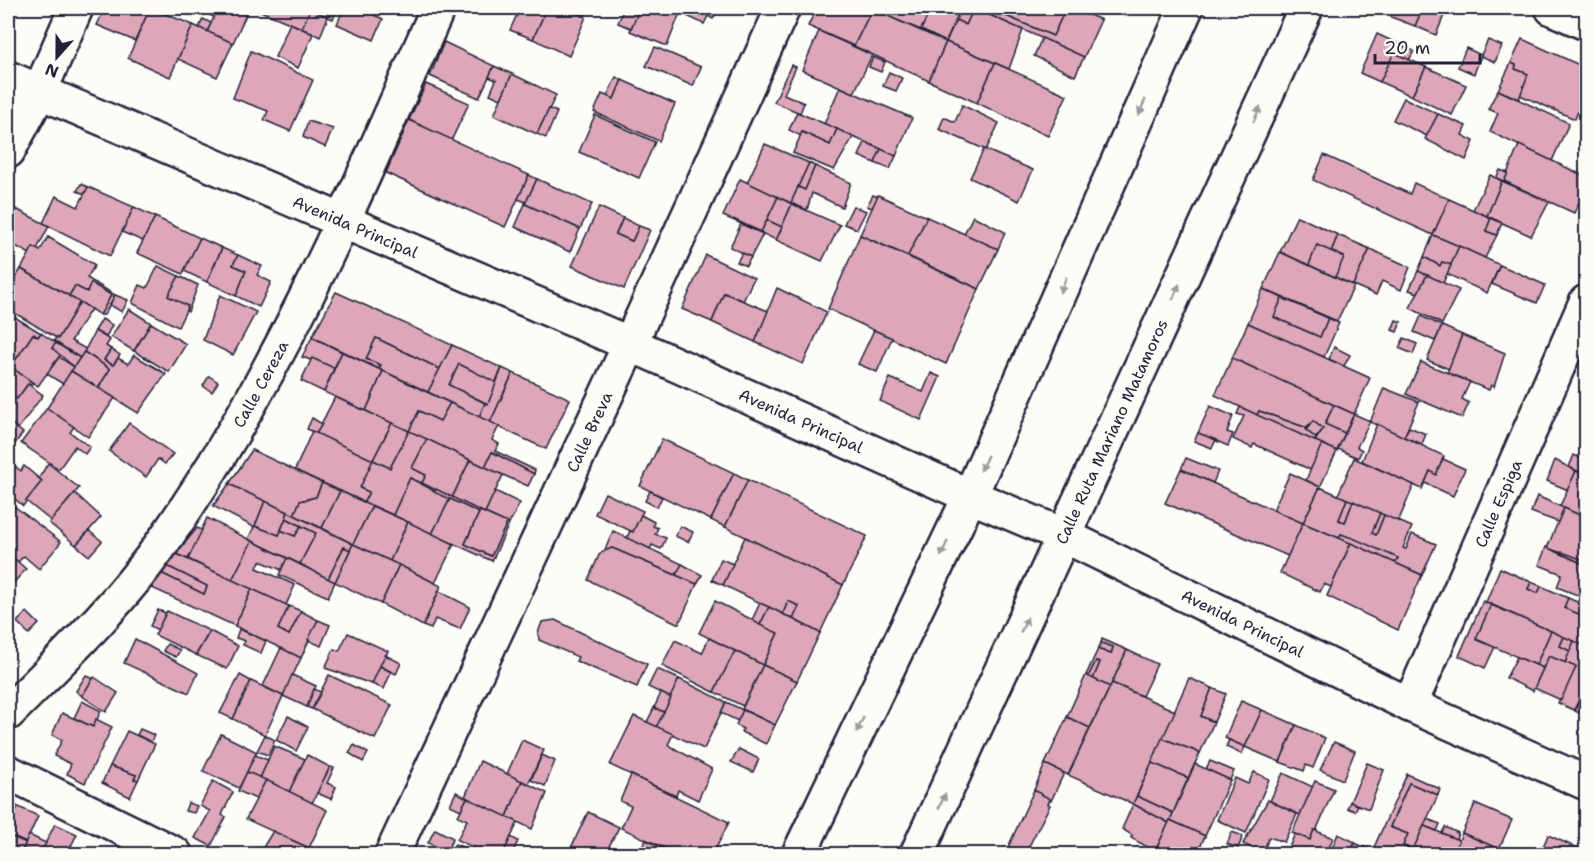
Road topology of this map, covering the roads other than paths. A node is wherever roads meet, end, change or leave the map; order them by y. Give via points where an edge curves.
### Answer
1 (76, 8) edge
2 (438, 8) edge
3 (783, 8) edge
4 (1186, 8) edge
5 (1306, 8) edge
6 (1552, 8) edge
7 (1587, 23) edge
8 (8, 78) edge
9 (40, 91) junction
10 (8, 151) edge
11 (343, 223) junction
12 (1587, 302) edge
13 (630, 344) junction
14 (969, 496) junction
15 (1065, 536) junction
16 (1410, 705) junction
17 (8, 713) edge
18 (8, 772) edge
19 (1587, 783) edge
20 (175, 855) edge
21 (392, 855) edge
22 (799, 855) edge
23 (917, 855) edge

1 - 9 street
2 - 11 street, Calle Cereza
3 - 13 street, Calle Breva
4 -> 14 street
15 -> 5 street, Calle Ruta Mariano Matamoros
6 - 7 street
8 - 9 street, Avenida Principal
9 - 10 street
9 - 11 street, Avenida Principal
11 - 13 street, Avenida Principal
11 - 17 street, Calle Cereza via 248,408 165,540 93,627
12 - 16 street, Calle Espiga
13 - 14 street, Avenida Principal
13 - 21 street, Calle Breva
14 - 15 street, Avenida Principal
14 -> 22 street
15 - 16 street, Avenida Principal
23 -> 15 street, Calle Ruta Mariano Matamoros
16 - 19 street, Avenida Principal
18 - 20 street

